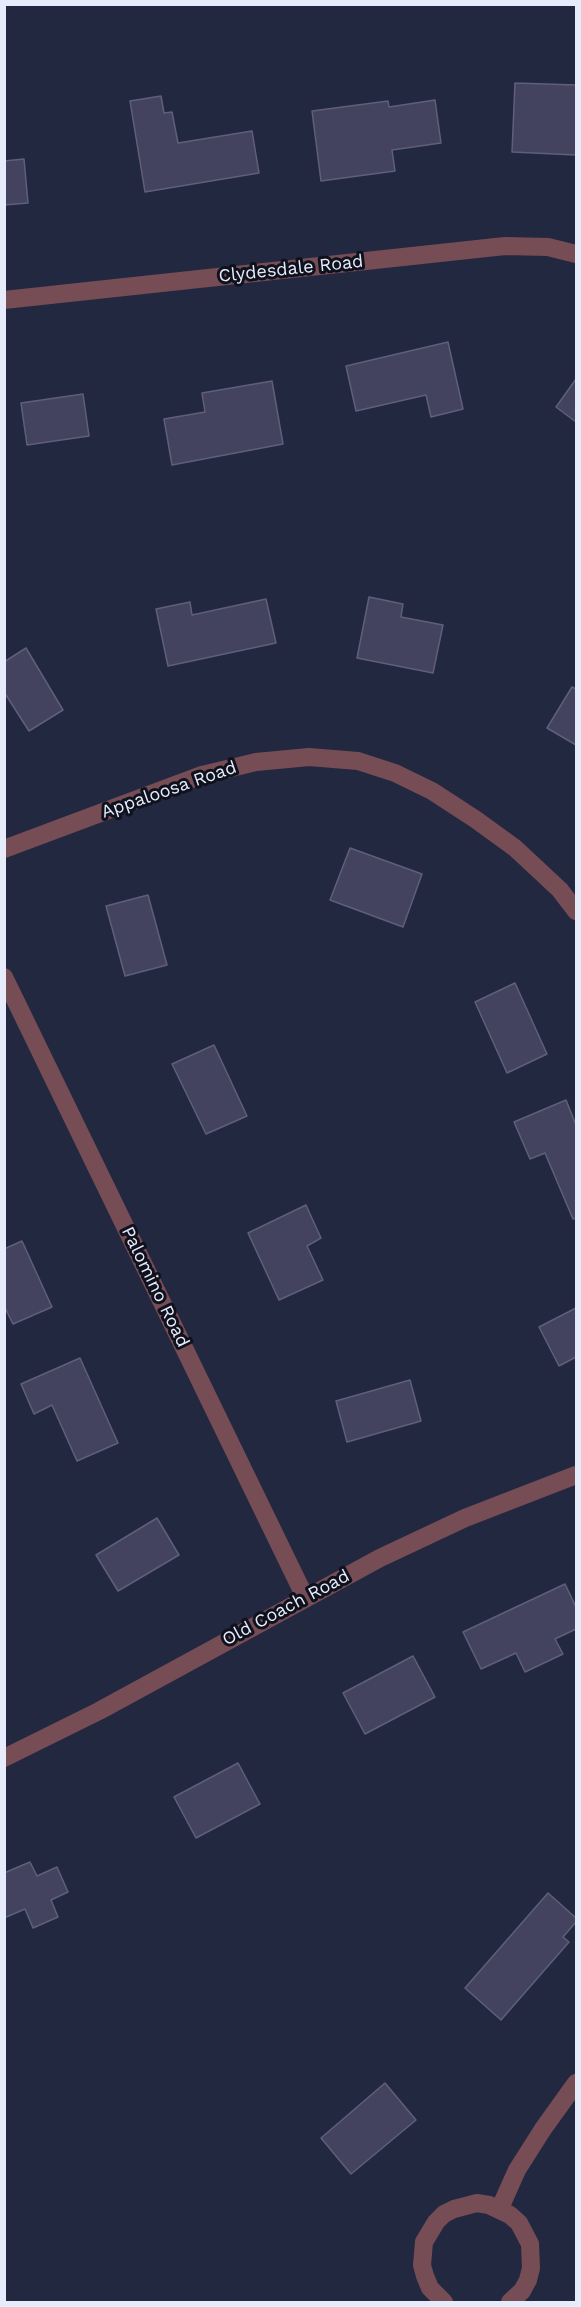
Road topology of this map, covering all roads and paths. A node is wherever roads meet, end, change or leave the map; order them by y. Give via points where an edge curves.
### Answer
1 (576, 254) edge
2 (4, 300) edge
3 (4, 849) edge
4 (576, 911) edge
5 (4, 977) edge
6 (576, 1475) edge
7 (305, 1597) junction
8 (4, 1758) edge
9 (576, 2084) edge
10 (500, 2208) junction
11 (444, 2302) edge
12 (510, 2302) edge

1 - 2 street, Clydesdale Road via 548,247 505,246
3 - 4 street, Appaloosa Road via 202,775 256,762 309,757 358,761 432,791 475,819 515,848
5 - 7 street, Palomino Road
6 - 7 street, Old Coach Road via 465,1518
7 - 8 street, Old Coach Road via 99,1711
9 - 10 street via 517,2170
10 - 11 street via 477,2203 454,2208 429,2232 422,2265 430,2288
10 - 12 street via 526,2233 532,2256 528,2280

